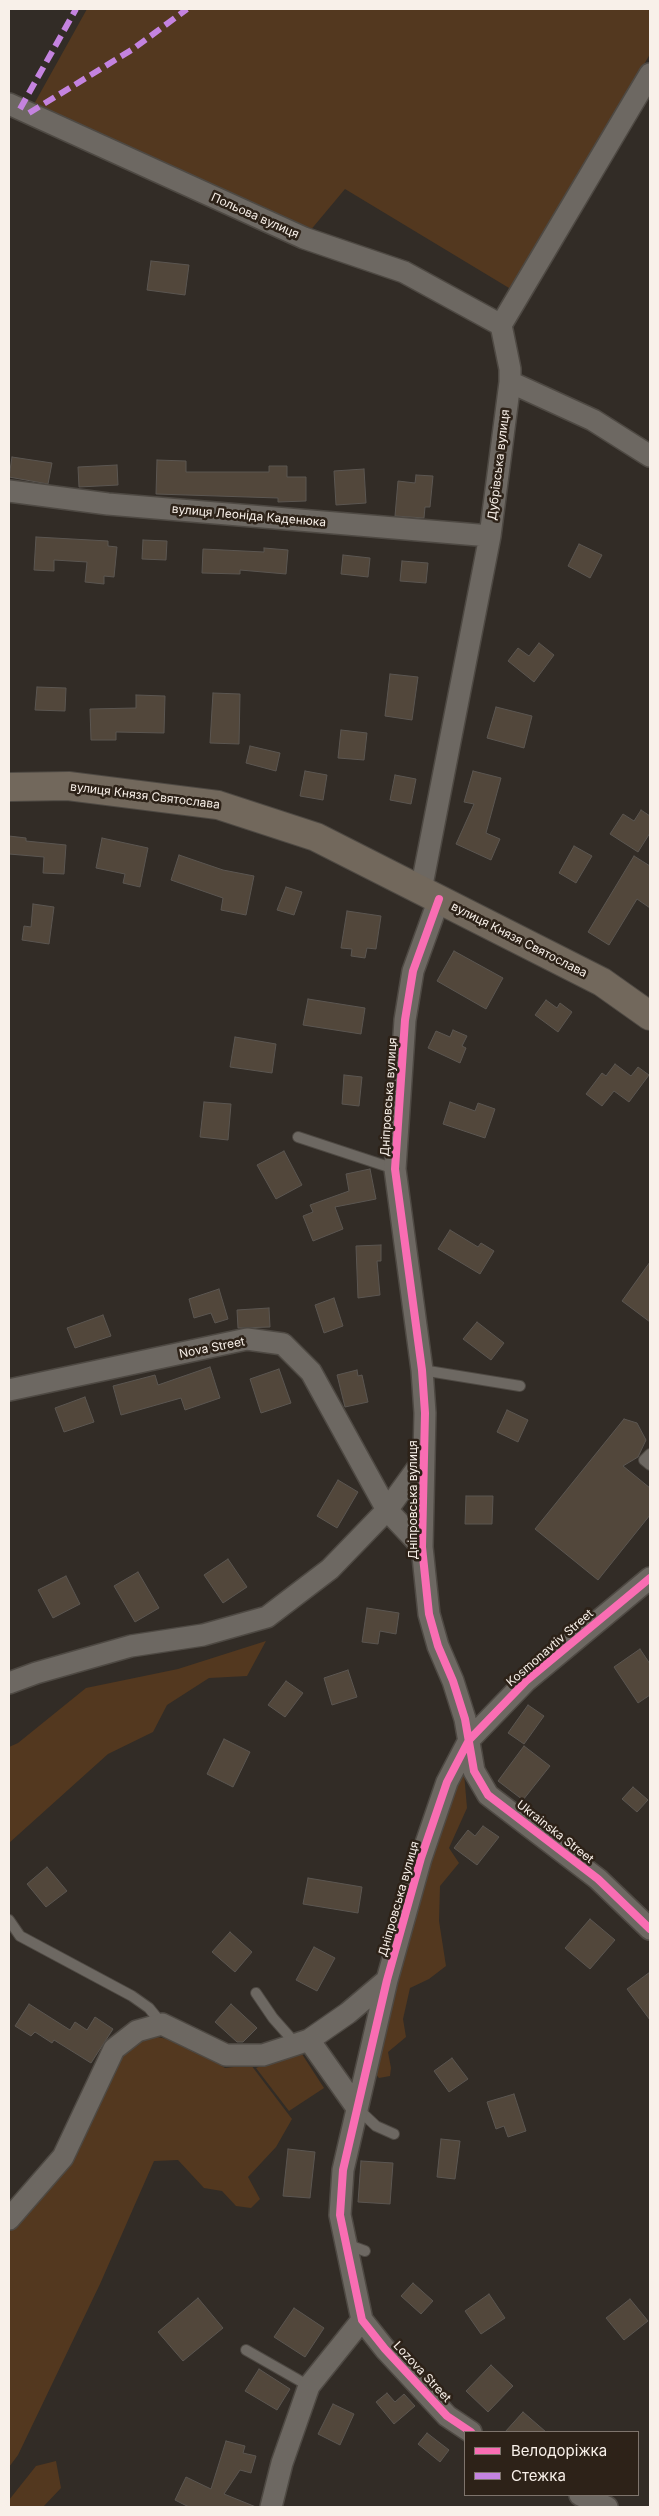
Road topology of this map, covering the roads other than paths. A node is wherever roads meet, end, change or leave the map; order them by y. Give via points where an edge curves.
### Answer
1 (650, 74) edge
2 (9, 104) edge
3 (502, 326) junction
4 (510, 382) junction
5 (650, 456) edge
6 (9, 491) edge
7 (490, 536) junction
8 (9, 787) edge
9 (430, 894) junction
10 (650, 1016) edge
11 (298, 1137) dead end
12 (395, 1169) junction
13 (422, 1370) junction
14 (520, 1386) dead end
15 (9, 1390) edge
16 (650, 1454) edge
17 (424, 1459) junction
18 (650, 1465) edge
19 (387, 1510) junction
20 (422, 1547) junction
21 (650, 1578) edge
22 (9, 1683) edge
23 (469, 1740) junction
24 (9, 1920) edge
25 (650, 1929) edge
26 (387, 1980) junction
27 (256, 1993) dead end
28 (162, 2024) junction
29 (302, 2042) junction
30 (357, 2108) junction
31 (394, 2134) dead end
32 (9, 2219) edge
33 (345, 2244) junction
34 (365, 2251) dead end
35 (362, 2320) junction
36 (246, 2350) dead end
37 (309, 2386) junction
38 (470, 2431) edge
39 (582, 2496) edge
40 (271, 2507) edge
41 (607, 2507) edge

1 - 3 street
2 - 3 street, Польова вулиця via 304,238 404,272
3 - 4 street, Дубрівська вулиця
4 - 5 street via 593,420
4 - 7 street, Дубрівська вулиця
6 - 7 street, вулиця Леоніда Каденюка via 108,504
7 - 9 street, Дубрівська вулиця
8 - 9 main road, вулиця Князя Святослава via 68,786 218,804 316,837
9 - 10 main road, вулиця Князя Святослава via 602,982
9 - 12 street, Дніпровська вулиця via 405,1020
11 - 12 lane
12 - 13 street, Дніпровська вулиця
13 - 14 lane
13 - 17 street, Дніпровська вулиця
15 - 19 street, Nova Street via 247,1340 283,1344 311,1372
16 - 18 lane via 644,1460
17 - 19 street
17 - 20 street, Дніпровська вулиця
19 - 20 street, Nova Street
19 - 22 street via 330,1570 267,1617 203,1635 131,1646
20 - 23 street, Дніпровська вулиця via 429,1614 463,1711
21 - 23 street, Kosmonavtiv Street via 526,1681
23 - 25 street, Ukrainska Street via 474,1771 488,1795 598,1879
23 - 26 street, Дніпровська вулиця via 447,1782 424,1849
24 - 28 lane via 20,1936 132,1996 149,2008
26 - 29 street via 348,2013
26 - 30 street, Дніпровська вулиця
27 - 29 lane via 273,2018
28 - 29 street via 226,2055 263,2055
28 - 32 street via 137,2032 114,2049 63,2158
29 - 30 street
30 - 31 lane via 376,2126
30 - 33 street, Дніпровська вулиця via 343,2170 340,2215
33 - 34 lane
33 - 35 street, Дніпровська вулиця
35 - 37 street
35 - 38 street, Lozova Street via 448,2416
36 - 37 lane
37 - 40 street via 282,2463
39 - 41 street

